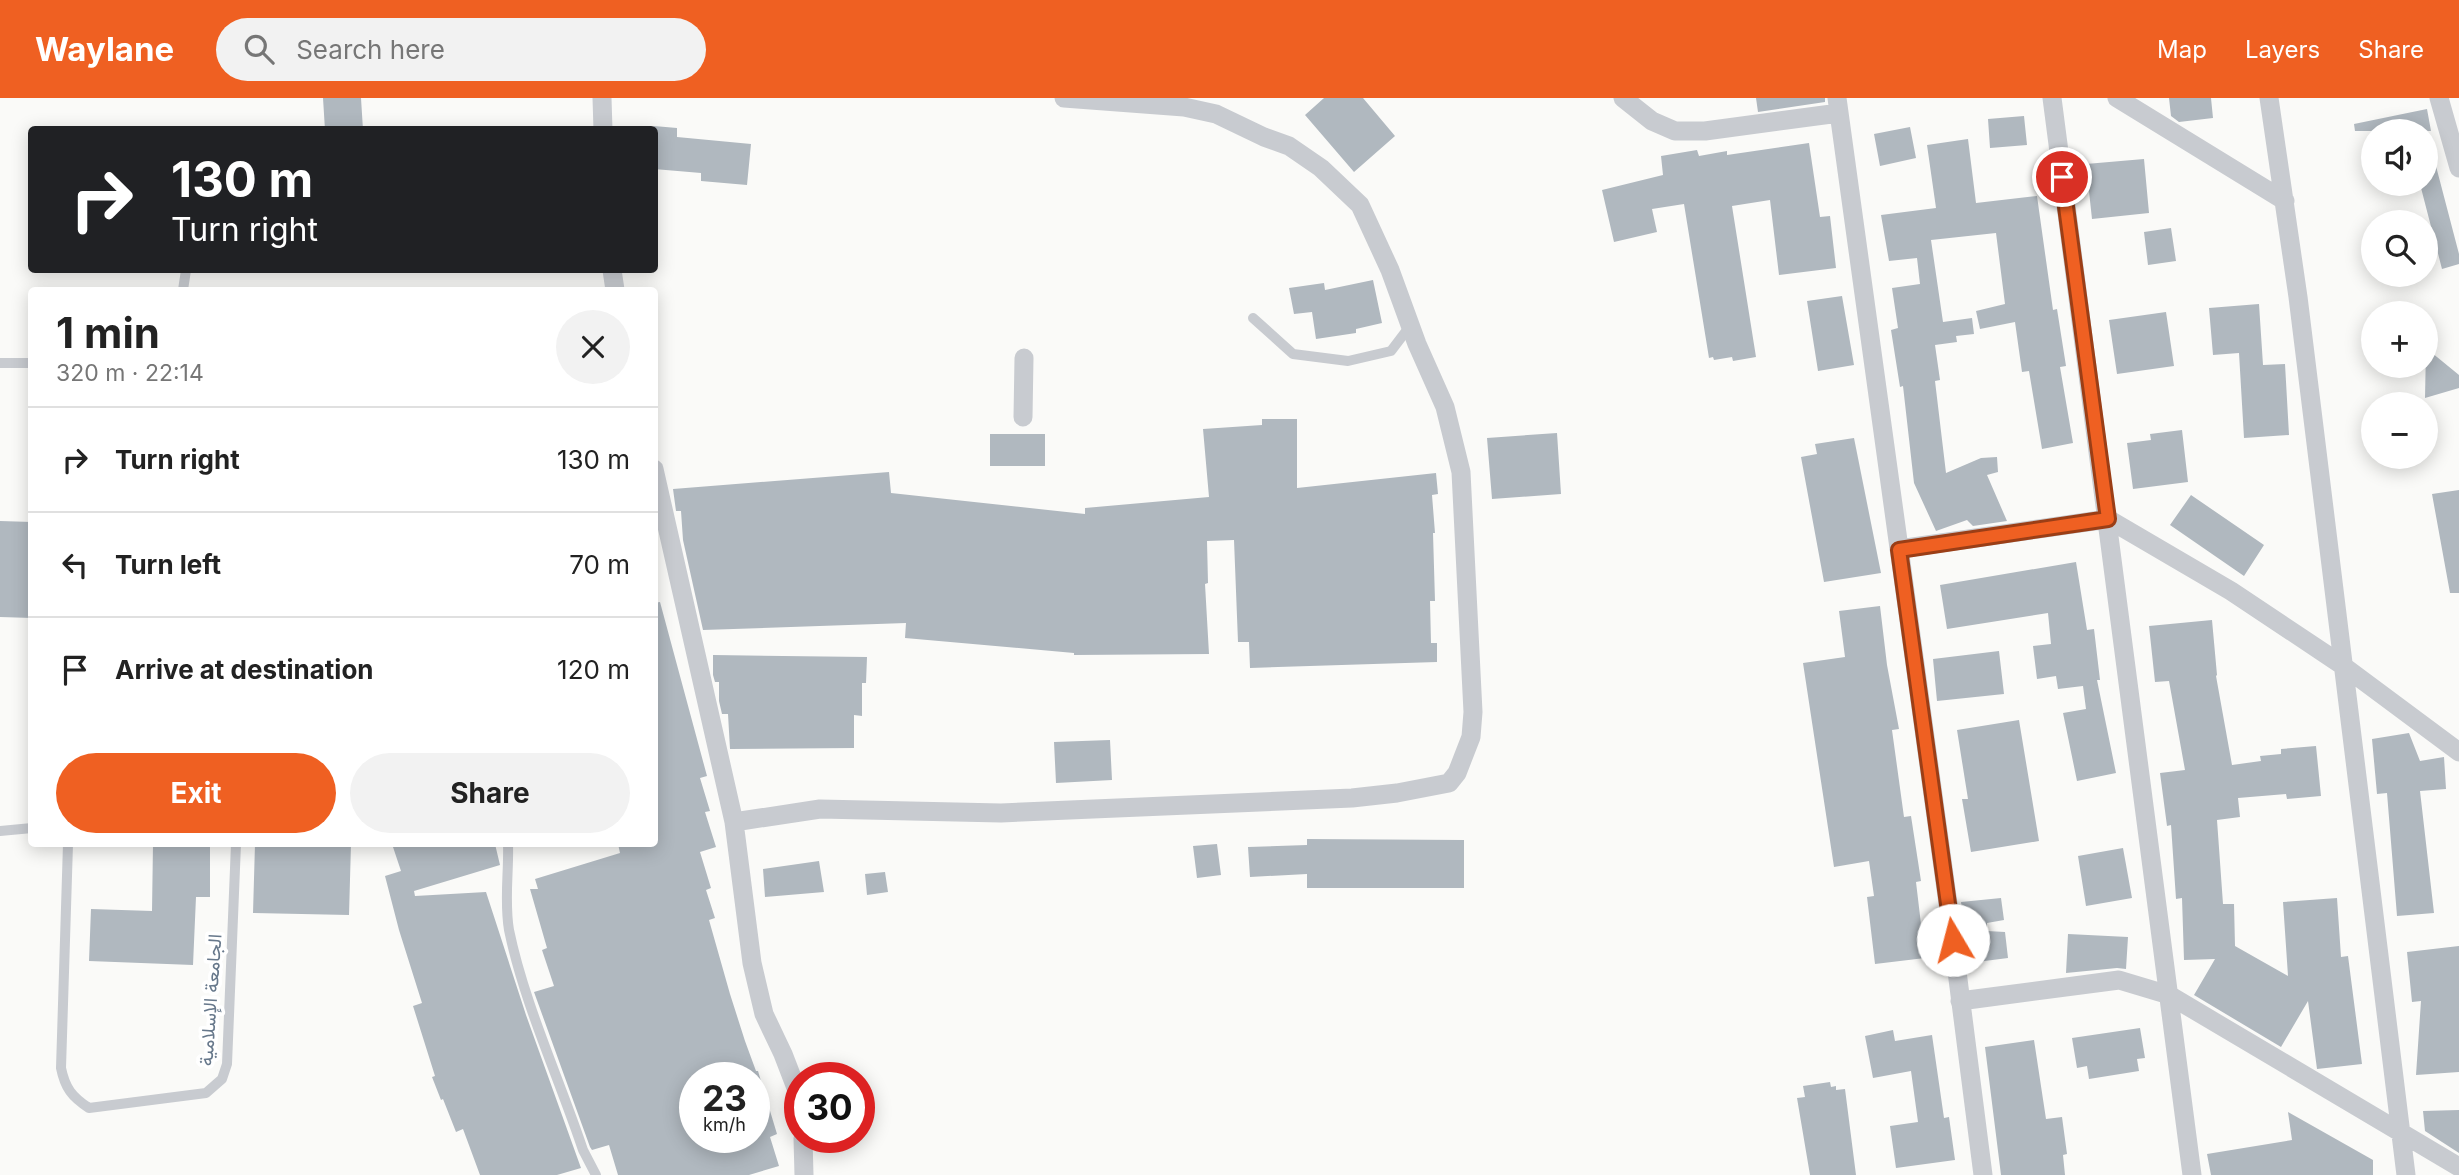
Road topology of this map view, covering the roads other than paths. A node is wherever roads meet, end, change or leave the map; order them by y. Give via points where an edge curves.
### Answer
1 (602, 98) edge
2 (1064, 98) edge
3 (1623, 98) edge
4 (2052, 98) edge
5 (2117, 98) edge
6 (2269, 98) edge
7 (2439, 98) edge
8 (1838, 105) edge
9 (603, 126) edge
10 (2459, 168) edge
11 (2285, 201) junction
12 (1253, 318) dead end
13 (1410, 326) junction
14 (1024, 358) dead end
15 (0, 363) edge
16 (28, 363) edge
17 (1023, 417) dead end
18 (658, 487) edge
19 (2108, 519) junction
20 (1899, 550) junction
21 (2342, 665) junction
22 (2459, 752) edge
23 (734, 822) junction
24 (28, 828) edge
25 (0, 831) edge
26 (68, 847) edge
27 (236, 847) edge
28 (508, 847) edge
29 (2169, 995) junction
30 (1960, 1001) junction
31 (786, 1062) edge
32 (2402, 1132) junction
33 (803, 1153) edge
34 (2459, 1167) edge
35 (596, 1175) edge
36 (804, 1175) edge
37 (1983, 1175) edge
38 (2192, 1175) edge
39 (2406, 1175) edge

1 - 9 street
2 - 13 street via 1195,109 1289,146 1321,168 1360,205 1391,270
3 - 8 street via 1652,121 1675,131 1705,131
4 - 19 street
5 - 11 street
6 - 11 street
7 - 10 street
8 - 20 street
11 - 21 street
12 - 13 lane via 1293,354 1348,361 1391,351
13 - 23 street via 1444,407 1461,472 1473,712 1471,737 1449,783 1352,798 1001,813 820,808
14 - 17 street
15 - 16 lane
18 - 23 street
19 - 20 street
19 - 21 street via 2231,591
19 - 29 street
20 - 30 street
21 - 22 street
21 - 32 street
23 - 31 street via 752,963 764,1013
24 - 25 lane
26 - 27 lane, الجامعة الإسلامية via 61,1068 64,1085 89,1108 206,1093 222,1079 227,1064
28 - 35 lane via 509,928 519,967 583,1150
29 - 30 street via 2119,980
29 - 32 street
29 - 38 street
30 - 37 street
32 - 34 street
32 - 39 street
33 - 36 street

